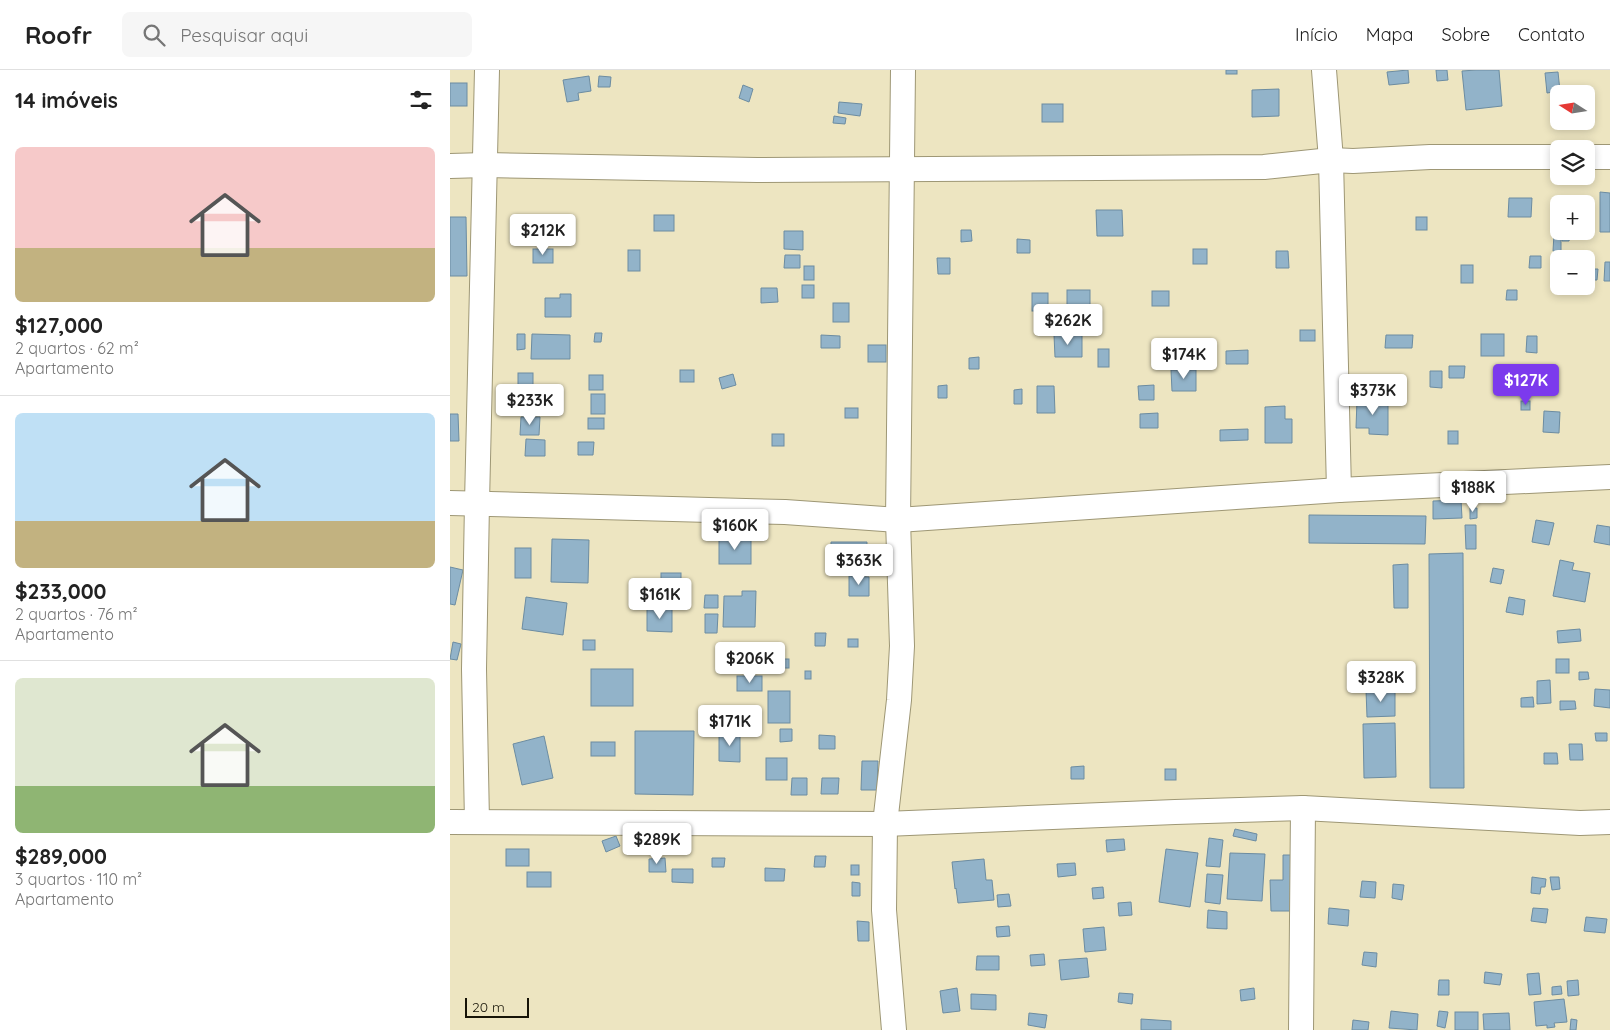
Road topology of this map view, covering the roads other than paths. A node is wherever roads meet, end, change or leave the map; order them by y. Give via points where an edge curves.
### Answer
1 (487, 70) edge
2 (903, 70) edge
3 (1324, 70) edge
4 (1550, 157) edge
5 (1595, 157) edge
6 (1610, 157) edge
7 (1331, 160) junction
8 (485, 165) junction
9 (450, 166) edge
10 (900, 169) junction
11 (1610, 477) edge
12 (1339, 490) junction
13 (450, 503) edge
14 (477, 503) junction
15 (898, 520) junction
16 (1303, 808) junction
17 (450, 822) edge
18 (477, 822) junction
19 (1610, 822) edge
20 (885, 824) junction
21 (894, 1030) edge
22 (1301, 1030) edge

1 - 8 street
2 - 10 street
3 - 7 street
4 - 7 street
5 - 6 street
7 - 10 street via 1264,167
7 - 12 street
8 - 9 street
8 - 10 street
8 - 14 street
10 - 15 street
11 - 12 street
12 - 15 street
13 - 14 street
14 - 15 street via 785,512
14 - 18 street via 474,669
15 - 20 street via 902,646
16 - 19 street
16 - 20 street
16 - 22 street
17 - 18 street
18 - 20 street
20 - 21 street via 884,910

